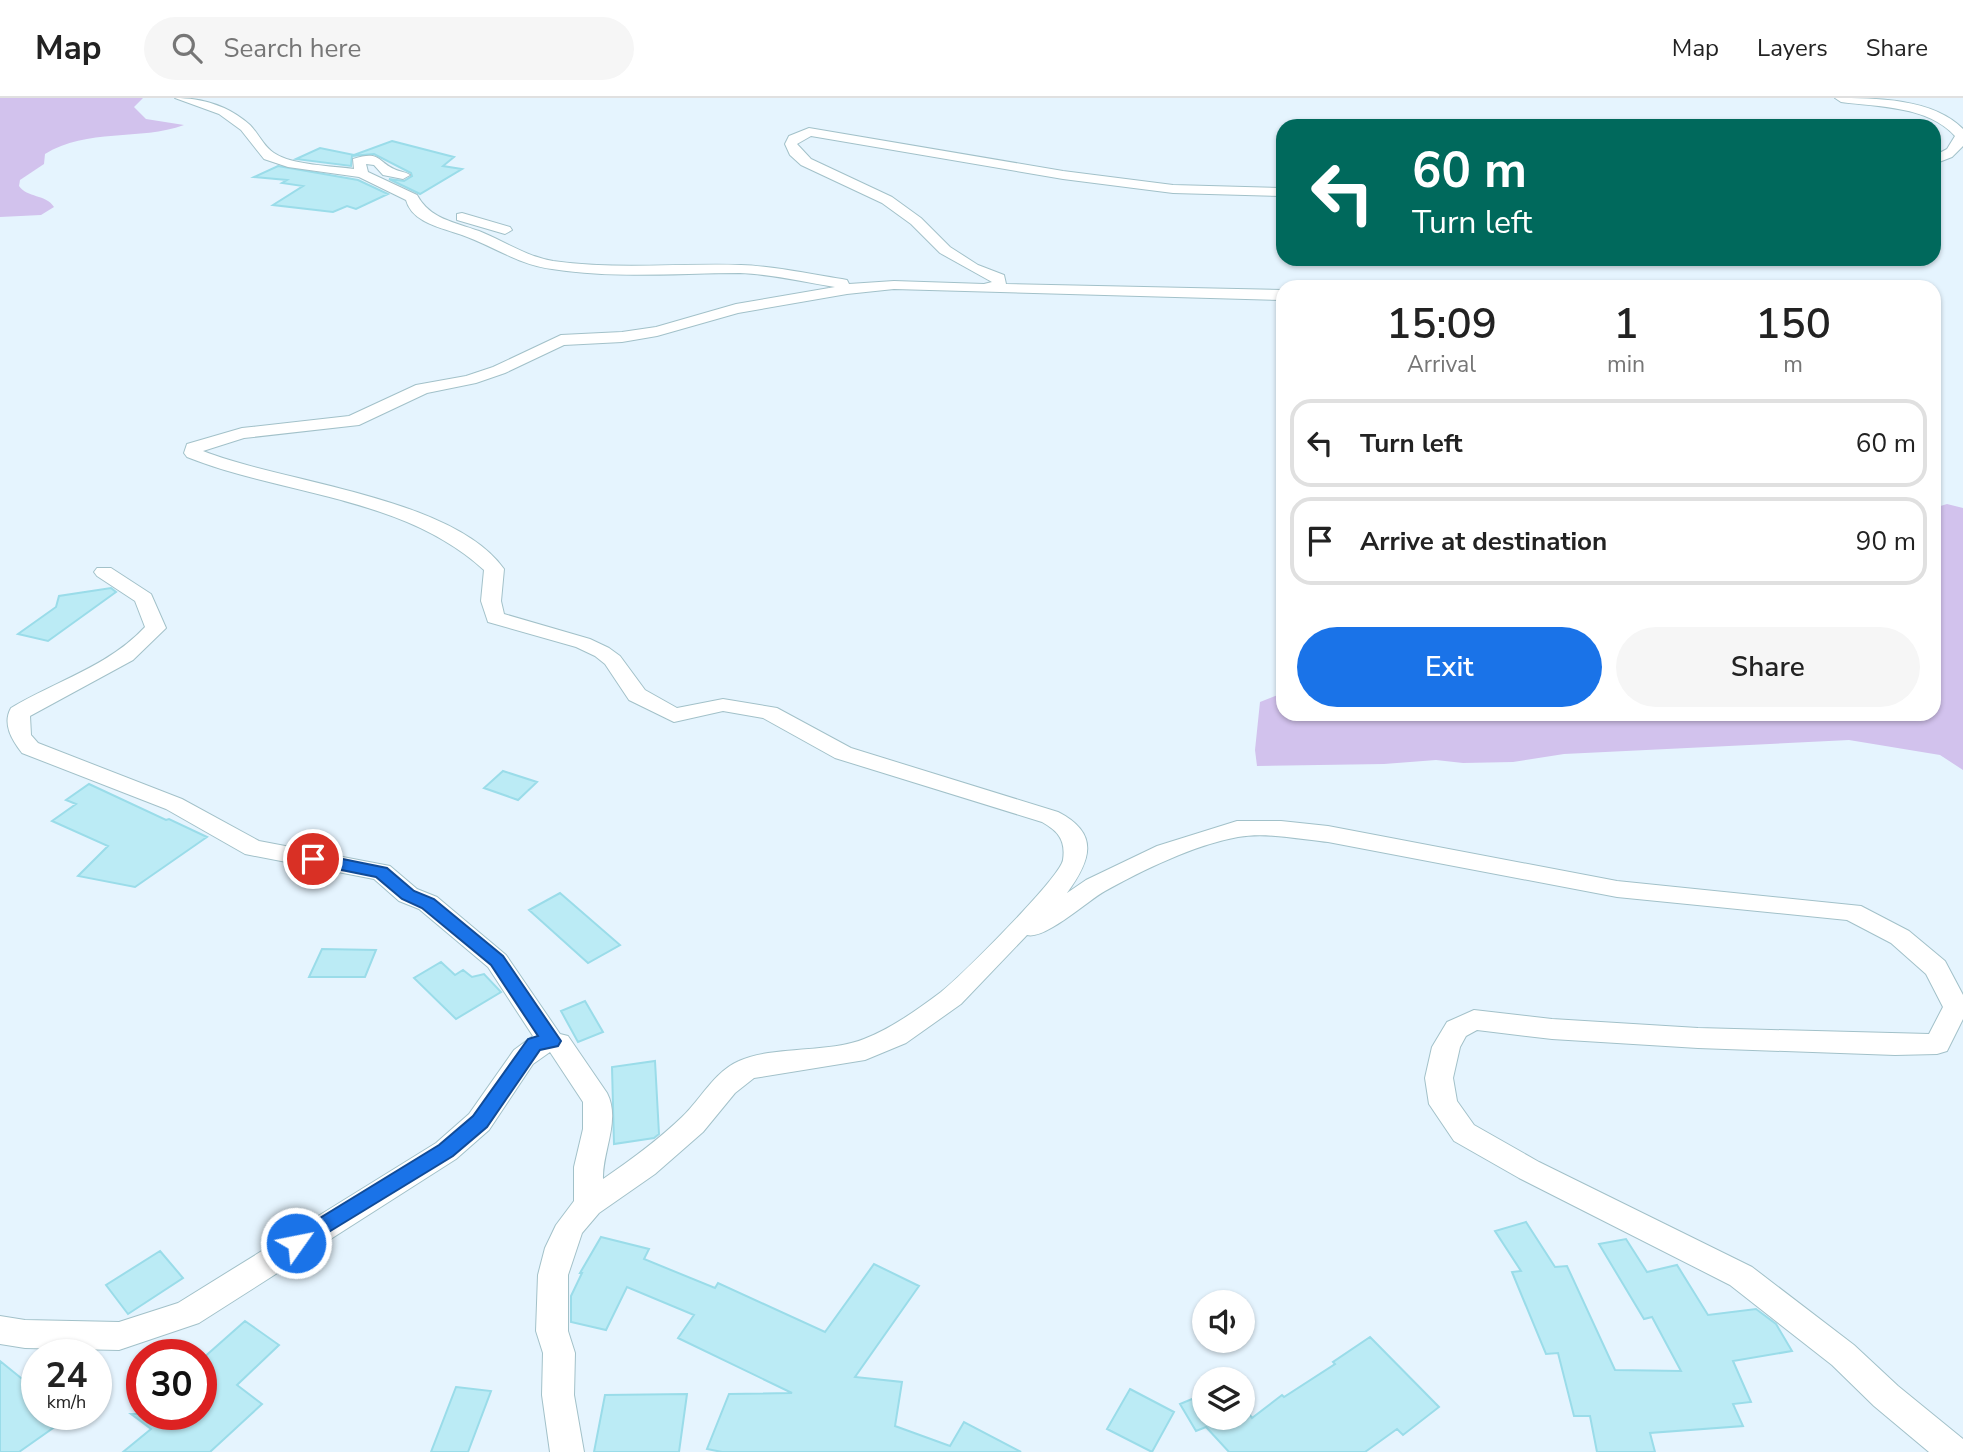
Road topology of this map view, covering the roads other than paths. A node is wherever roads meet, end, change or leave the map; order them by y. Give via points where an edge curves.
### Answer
1 (181, 98) edge
2 (1842, 98) edge
3 (1941, 159) edge
4 (362, 174) junction
5 (403, 175) dead end
6 (1276, 192) edge
7 (412, 198) junction
8 (505, 230) dead end
9 (870, 287) junction
10 (994, 288) junction
11 (1276, 295) edge
12 (104, 572) dead end
13 (1000, 949) junction
14 (551, 1041) junction
15 (589, 1204) junction
16 (0, 1330) edge
17 (567, 1452) edge
18 (1954, 1452) edge

1 - 4 street via 223,111 277,160
2 - 3 street via 1914,110 1956,128 1962,135 1958,146
4 - 5 street via 358,162 369,159 383,164 388,172
4 - 7 street
6 - 10 street via 1173,189 1063,175 817,132 793,139 795,152 806,162 902,210 945,250 999,278
7 - 8 street via 427,199 447,213
7 - 9 street via 415,208 427,217 509,253 552,265 661,271 743,268
9 - 10 street
9 - 13 street via 774,301 634,335 561,340 499,370 422,389 353,421 242,433 197,445 192,451 440,528 466,543 494,569 491,601 495,618 602,652 637,695 674,715 723,705 769,713 843,753 1067,826 1075,844 1075,862 1053,894
10 - 11 street
12 - 14 street via 144,598 156,628 113,667 19,713 20,736 30,748 174,804 253,848 381,872 408,895 428,903 497,961
13 - 15 street via 952,997 896,1036 865,1050 747,1069 645,1166
13 - 18 street via 1095,886 1165,852 1237,829 1328,834 1616,889 1852,912 1900,937 1936,968 1956,1007 1937,1044 1698,1038 1474,1020 1456,1029 1446,1047 1439,1078 1443,1104 1464,1133 1741,1276 1843,1355
14 - 15 street via 558,1043 597,1101 597,1129 588,1167
14 - 16 street via 534,1044 480,1121 446,1150 188,1313 118,1336
15 - 17 street via 571,1225 553,1275 552,1331 559,1353 558,1395

